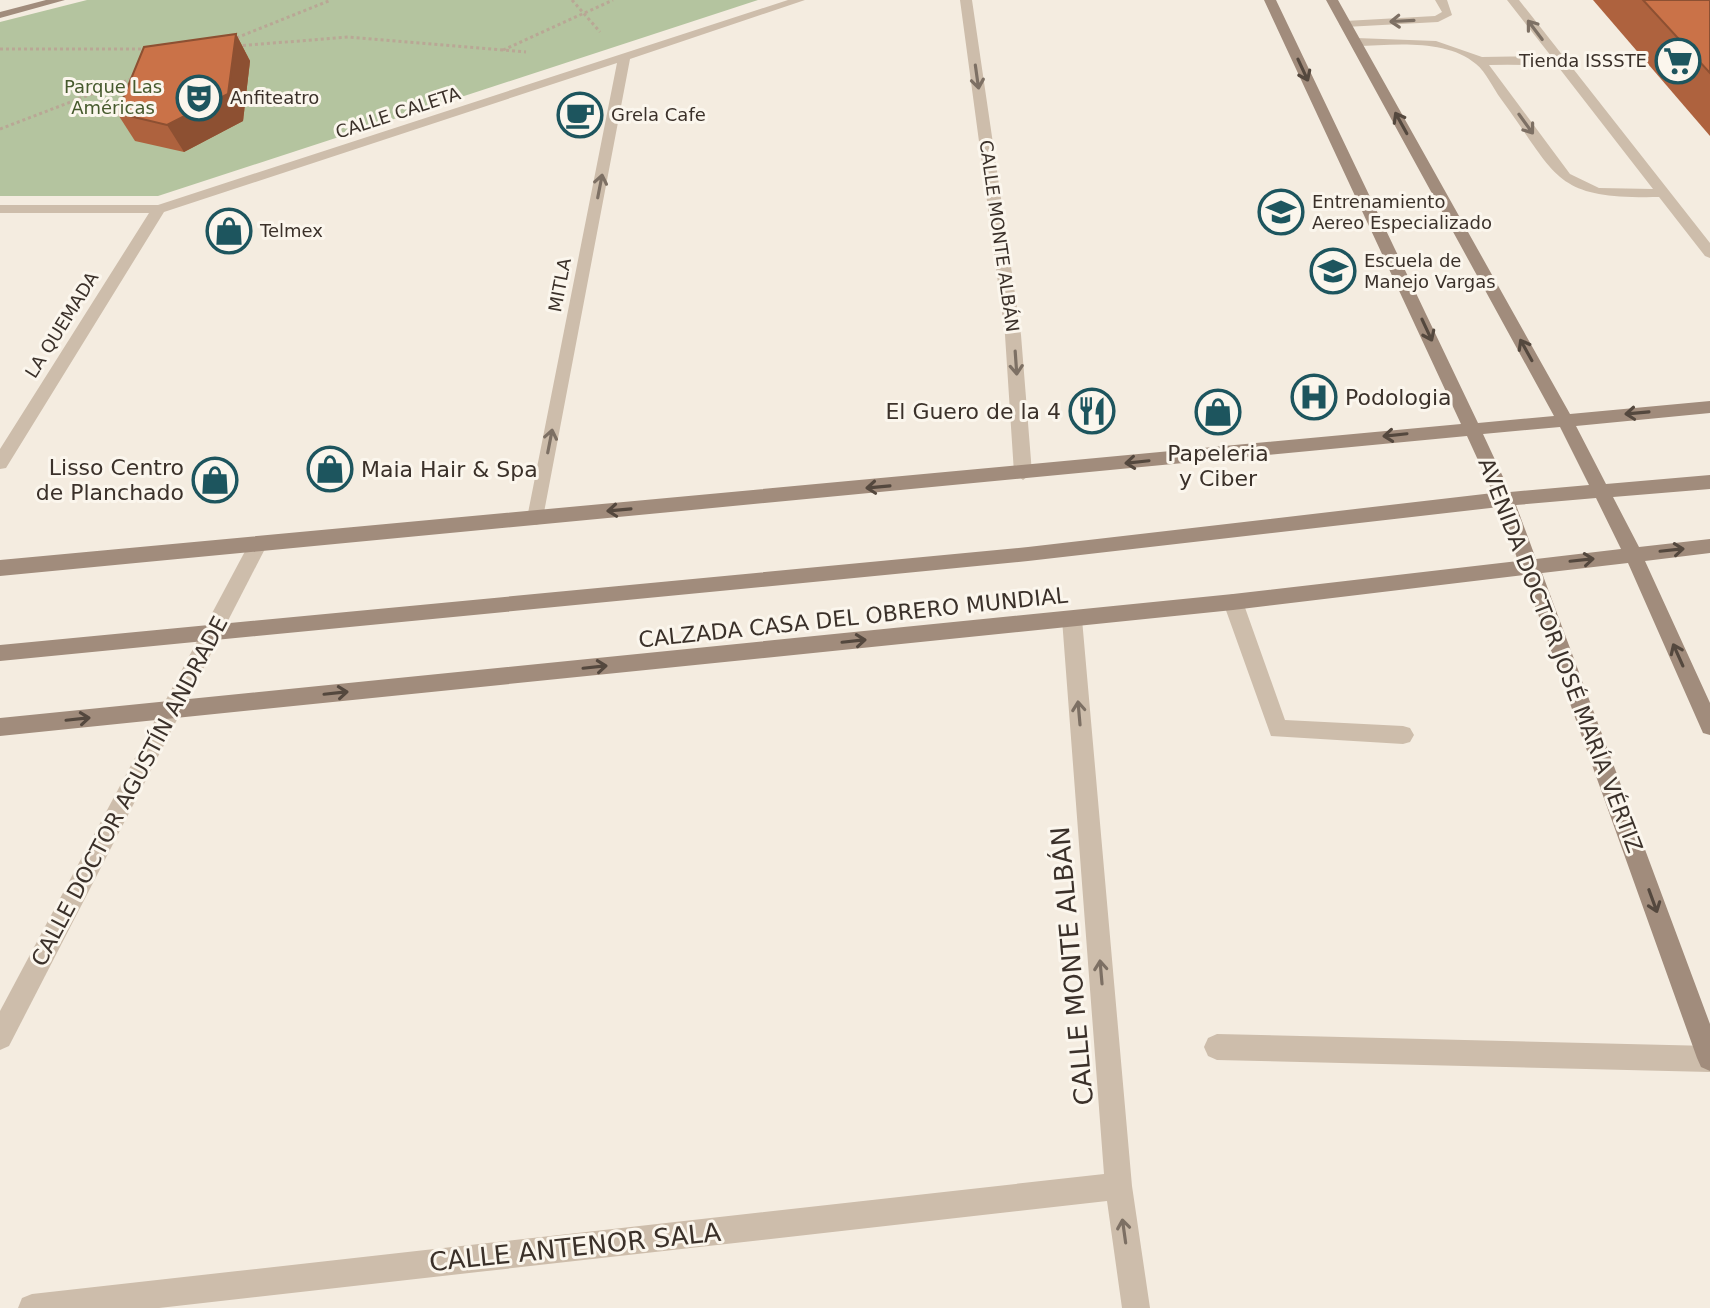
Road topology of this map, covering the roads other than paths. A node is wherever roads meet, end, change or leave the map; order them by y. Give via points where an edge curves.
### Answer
1 (59, 0) edge
2 (799, 0) edge
3 (966, 0) edge
4 (1270, 0) edge
5 (1332, 0) edge
6 (1441, 0) edge
7 (1513, 0) edge
8 (0, 15) edge
9 (1345, 24) junction
10 (1356, 42) junction
11 (624, 60) junction
12 (1558, 60) junction
13 (1480, 61) junction
14 (1664, 193) junction
15 (0, 209) edge
16 (159, 209) junction
17 (1710, 253) edge
18 (1710, 407) edge
19 (1564, 419) junction
20 (1473, 427) junction
21 (0, 463) edge
22 (1023, 473) junction
23 (1710, 482) edge
24 (1602, 492) junction
25 (1505, 499) junction
26 (536, 518) junction
27 (258, 545) junction
28 (1710, 546) edge
29 (1633, 554) junction
30 (1531, 565) junction
31 (0, 568) edge
32 (1233, 602) junction
33 (1072, 619) junction
34 (211, 633) junction
35 (0, 653) edge
36 (171, 709) junction
37 (1710, 726) edge
38 (0, 727) edge
39 (1403, 735) dead end
40 (0, 1037) edge
41 (1217, 1047) dead end
42 (1710, 1058) edge
43 (1118, 1186) junction
44 (32, 1308) edge
45 (1136, 1308) edge

1 - 8 main road
2 - 11 street, CALLE CALETA
3 -> 22 street, CALLE MONTE ALBÁN via 1013,335
4 -> 20 main road, AVENIDA DOCTOR JOSÉ MARÍA VÉRTIZ
5 - 9 main road
6 -> 9 street via 1448,13 1438,19
12 -> 7 street
9 - 10 main road
10 - 13 street via 1441,44
19 -> 10 main road
11 - 16 street, CALLE CALETA
26 -> 11 street, MITLA
12 - 13 street
12 - 14 street
13 -> 14 street via 1574,185 1606,193
14 - 17 street
15 - 16 street, CALLE CALETA
16 - 21 street, LA QUEMADA
18 -> 19 main road
19 - 20 main road
19 - 24 main road
20 -> 22 main road
20 - 25 main road, AVENIDA DOCTOR JOSÉ MARÍA VÉRTIZ
22 -> 26 main road
23 - 24 main road, CALZADA CASA DEL OBRERO MUNDIAL
24 - 25 main road, CALZADA CASA DEL OBRERO MUNDIAL
24 - 29 main road
25 - 30 main road, AVENIDA DOCTOR JOSÉ MARÍA VÉRTIZ
25 - 34 main road, CALZADA CASA DEL OBRERO MUNDIAL via 1028,554
26 - 27 main road
27 - 31 main road
27 - 34 street, CALLE DOCTOR AGUSTÍN ANDRADE
29 -> 28 main road, CALZADA CASA DEL OBRERO MUNDIAL
30 -> 29 main road, CALZADA CASA DEL OBRERO MUNDIAL
37 -> 29 main road
30 - 32 main road, CALZADA CASA DEL OBRERO MUNDIAL
30 -> 42 main road, AVENIDA DOCTOR JOSÉ MARÍA VÉRTIZ
32 - 33 main road, CALZADA CASA DEL OBRERO MUNDIAL
32 - 39 street via 1278,729
36 -> 33 main road, CALZADA CASA DEL OBRERO MUNDIAL
43 -> 33 street, CALLE MONTE ALBÁN
34 - 35 main road, CALZADA CASA DEL OBRERO MUNDIAL
34 - 36 street, CALLE DOCTOR AGUSTÍN ANDRADE
38 -> 36 main road, CALZADA CASA DEL OBRERO MUNDIAL
36 - 40 street, CALLE DOCTOR AGUSTÍN ANDRADE
41 - 42 street
43 - 44 street, CALLE ANTENOR SALA
45 -> 43 street, CALLE MONTE ALBÁN

